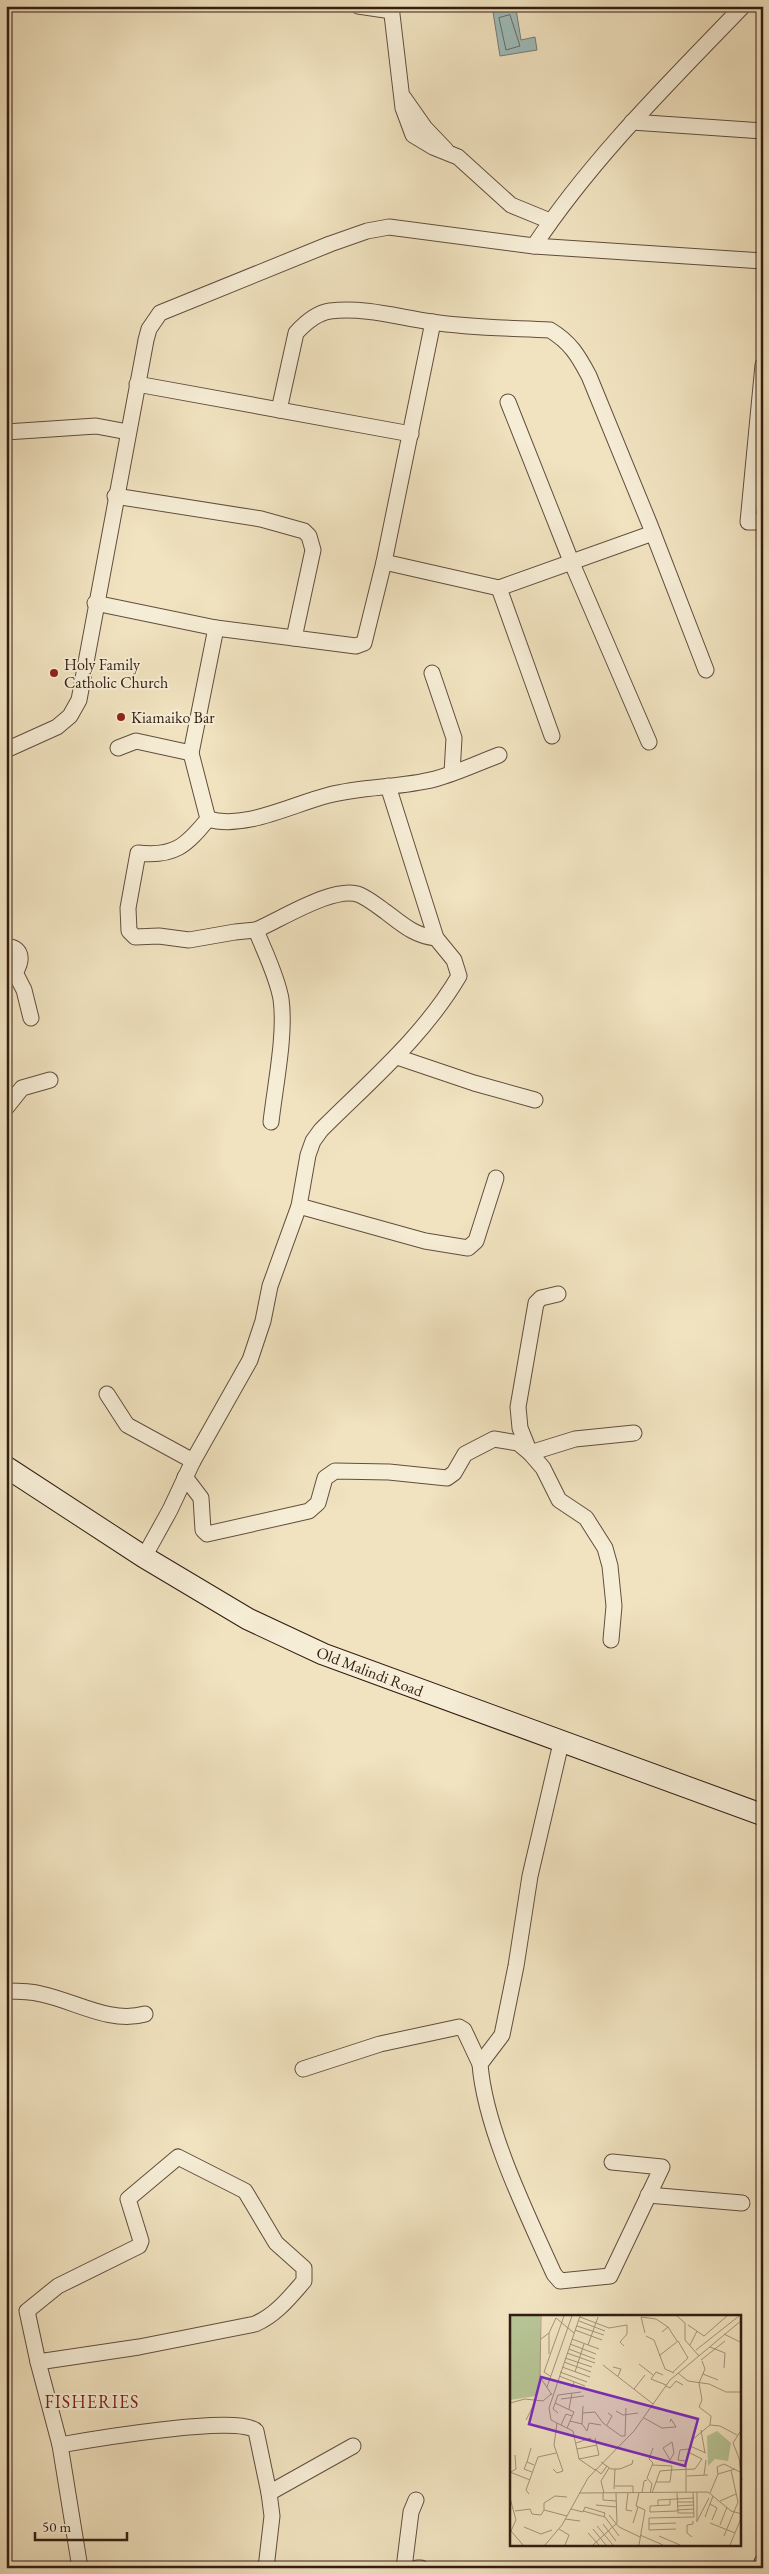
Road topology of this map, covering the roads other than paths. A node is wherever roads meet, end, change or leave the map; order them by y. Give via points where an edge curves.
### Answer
1 (358, 6) edge
2 (743, 6) edge
3 (392, 9) edge
4 (632, 122) junction
5 (763, 131) edge
6 (550, 221) junction
7 (534, 246) junction
8 (763, 261) edge
9 (433, 322) junction
10 (763, 365) edge
11 (137, 384) junction
12 (508, 402) dead end
13 (279, 410) junction
14 (6, 432) edge
15 (128, 432) junction
16 (411, 434) junction
17 (115, 496) junction
18 (763, 522) edge
19 (653, 533) junction
20 (571, 561) junction
21 (384, 562) junction
22 (499, 588) junction
23 (96, 603) junction
24 (216, 628) junction
25 (294, 638) junction
26 (706, 670) dead end
27 (432, 673) dead end
28 (552, 736) dead end
29 (649, 742) dead end
30 (118, 748) dead end
31 (6, 750) edge
32 (191, 753) junction
33 (499, 754) dead end
34 (452, 772) junction
35 (388, 786) junction
36 (208, 819) junction
37 (256, 930) junction
38 (436, 938) junction
39 (6, 946) edge
40 (6, 955) edge
41 (16, 971) junction
42 (31, 1018) dead end
43 (397, 1057) junction
44 (50, 1080) dead end
45 (535, 1100) dead end
46 (6, 1108) edge
47 (271, 1122) dead end
48 (496, 1178) dead end
49 (299, 1206) junction
50 (558, 1294) dead end
51 (107, 1394) dead end
52 (634, 1433) dead end
53 (530, 1453) junction
54 (193, 1461) junction
55 (6, 1468) edge
56 (186, 1477) junction
57 (144, 1557) junction
58 (610, 1640) dead end
59 (561, 1743) junction
60 (763, 1815) edge
61 (6, 1991) edge
62 (145, 2014) dead end
63 (480, 2064) junction
64 (303, 2070) dead end
65 (612, 2162) dead end
66 (648, 2195) junction
67 (742, 2203) dead end
68 (38, 2362) junction
69 (60, 2445) junction
70 (353, 2446) dead end
71 (269, 2493) junction
72 (416, 2500) dead end
73 (80, 2568) edge
74 (266, 2568) edge
75 (404, 2568) edge
76 (417, 2568) edge
77 (421, 2568) edge

1 - 3 street
2 - 4 street
3 - 6 street via 402,94 413,135 458,157 511,205
4 - 5 street
4 - 6 street
6 - 7 street
7 - 8 street
7 - 11 street via 389,227 330,244 160,313 149,329
9 - 13 street via 371,310 329,311 318,315 296,333
9 - 16 street
9 - 19 street via 550,330 566,340 589,376
10 - 18 street via 748,522
11 - 13 street
11 - 15 street
12 - 20 street
13 - 16 street
14 - 15 street via 96,426
15 - 17 street
16 - 21 street
17 - 23 street
17 - 25 street via 261,518 304,531 313,550
19 - 20 street
19 - 26 street
20 - 22 street
20 - 29 street
21 - 22 street
21 - 25 street via 364,643 356,646
22 - 28 street
23 - 24 street
23 - 31 street via 79,700 70,716 57,727
24 - 25 street
24 - 32 street
27 - 34 street via 454,738
30 - 32 street via 136,741
32 - 36 street
33 - 34 street
34 - 35 street
35 - 36 street via 330,794 234,822
35 - 38 street
36 - 37 street via 194,837 171,852 158,855 138,853 128,908 130,934 189,940
37 - 38 street via 326,896 359,894 410,931
37 - 47 street via 281,1001 282,1020
38 - 43 street via 454,960 459,976 435,1013
39 - 41 street via 13,947 20,954 21,962
40 - 41 street
41 - 42 street
43 - 45 street
43 - 49 street via 312,1141
44 - 46 street via 22,1088
48 - 49 street via 476,1241 468,1248 424,1241
49 - 54 street via 270,1286 250,1360
50 - 53 street via 538,1300 530,1333 518,1407 520,1428
51 - 54 street via 127,1424
52 - 53 street via 575,1439
53 - 56 street via 518,1443 494,1439 466,1454 456,1471 447,1478 389,1472 334,1472 324,1478 318,1503 309,1511 207,1534 203,1530 201,1498
53 - 58 street via 543,1468 560,1500 586,1518 604,1548 610,1566 614,1606
54 - 56 street
55 - 57 main road, Old Malindi Road
56 - 57 street
57 - 59 main road, Old Malindi Road via 248,1620 322,1654
59 - 60 main road, Old Malindi Road
59 - 63 street via 530,1876 502,2035
61 - 62 street via 39,1993 117,2017 132,2018
63 - 64 street via 460,2026 380,2044
63 - 66 street via 494,2127 521,2201 560,2281 610,2276
65 - 66 street via 662,2167
66 - 67 street
68 - 68 street via 27,2311 58,2286 140,2246 128,2199 174,2158 182,2158 246,2191 276,2243 304,2268 304,2281 265,2320 255,2324 139,2347
68 - 69 street
69 - 71 street via 145,2432 222,2424 247,2425 256,2431
69 - 73 street
70 - 71 street
71 - 74 street via 272,2516
72 - 75 street via 411,2512
76 - 77 street

